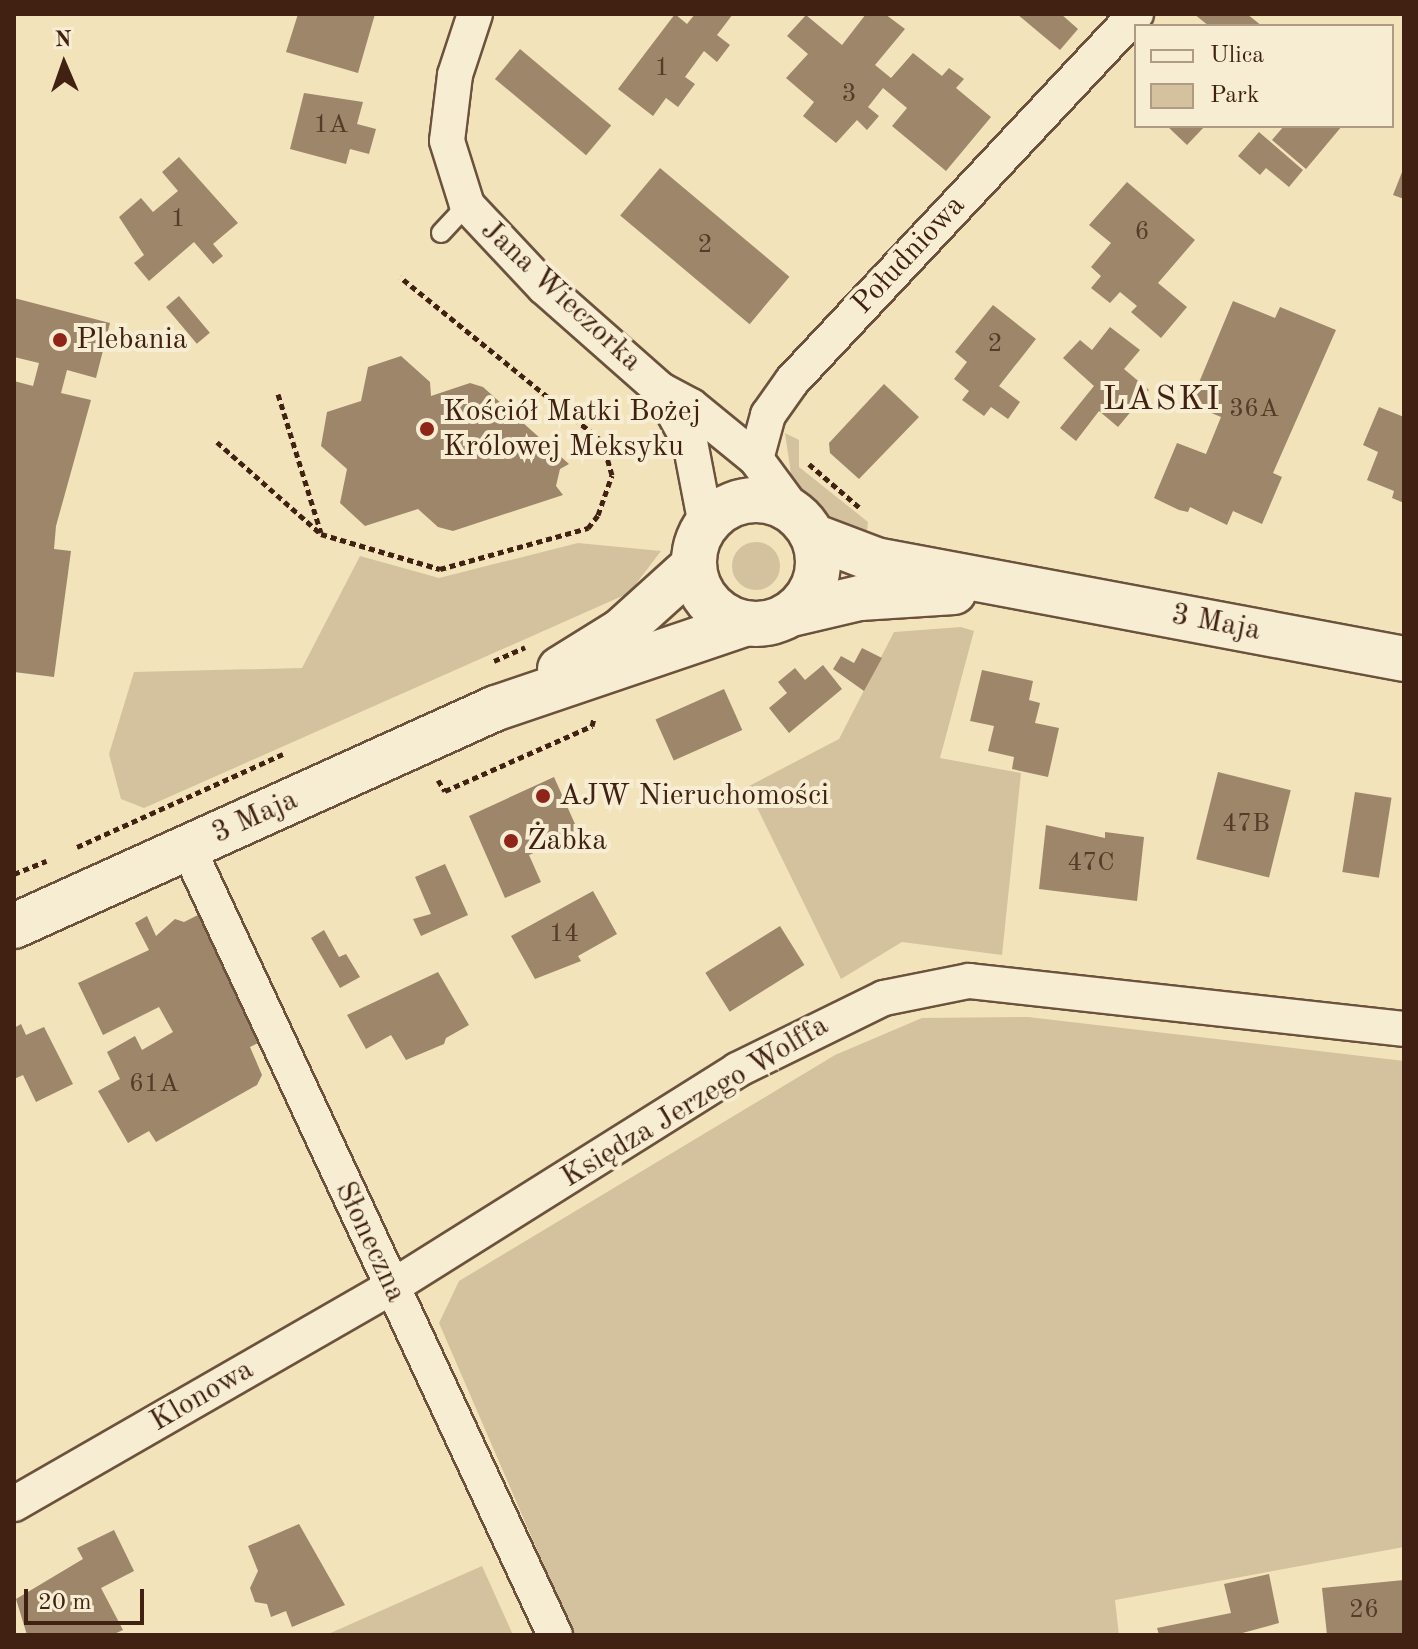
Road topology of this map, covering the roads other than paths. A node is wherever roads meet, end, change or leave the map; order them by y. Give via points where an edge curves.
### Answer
1 (475, 14) edge
2 (1136, 14) edge
3 (467, 205) junction
4 (441, 233) dead end
5 (661, 390) junction
6 (756, 459) junction
7 (806, 526) junction
8 (700, 545) junction
9 (1027, 590) junction
10 (791, 614) junction
11 (744, 624) junction
12 (1404, 659) edge
13 (496, 708) junction
14 (188, 848) junction
15 (14, 926) edge
16 (1404, 1029) edge
17 (390, 1288) junction
18 (14, 1504) edge
19 (555, 1635) edge

1 - 3 street, Jana Wieczorka via 455,75 447,141
2 - 6 street, Południowa via 792,381 768,415
3 - 4 lane
3 - 5 street, Jana Wieczorka via 544,287
5 - 6 street, Jana Wieczorka via 691,406
5 - 8 street, Jana Wieczorka via 690,442
6 - 7 street
7 - 8 street via 781,505 740,502
7 - 9 street, 3 Maja via 876,560
7 - 10 street via 816,579 807,599
8 - 11 street via 709,603
8 - 13 street, 3 Maja via 621,631
9 - 10 street, 3 Maja via 860,598
9 - 12 street, 3 Maja
10 - 11 street via 768,623
11 - 13 street, 3 Maja
13 - 14 street, 3 Maja
14 - 15 street, 3 Maja
14 - 17 street, Słoneczna
16 - 17 street, Księdza Jerzego Wolffa via 969,981 884,998 737,1070
17 - 18 street, Klonowa
17 - 19 street, Słoneczna

